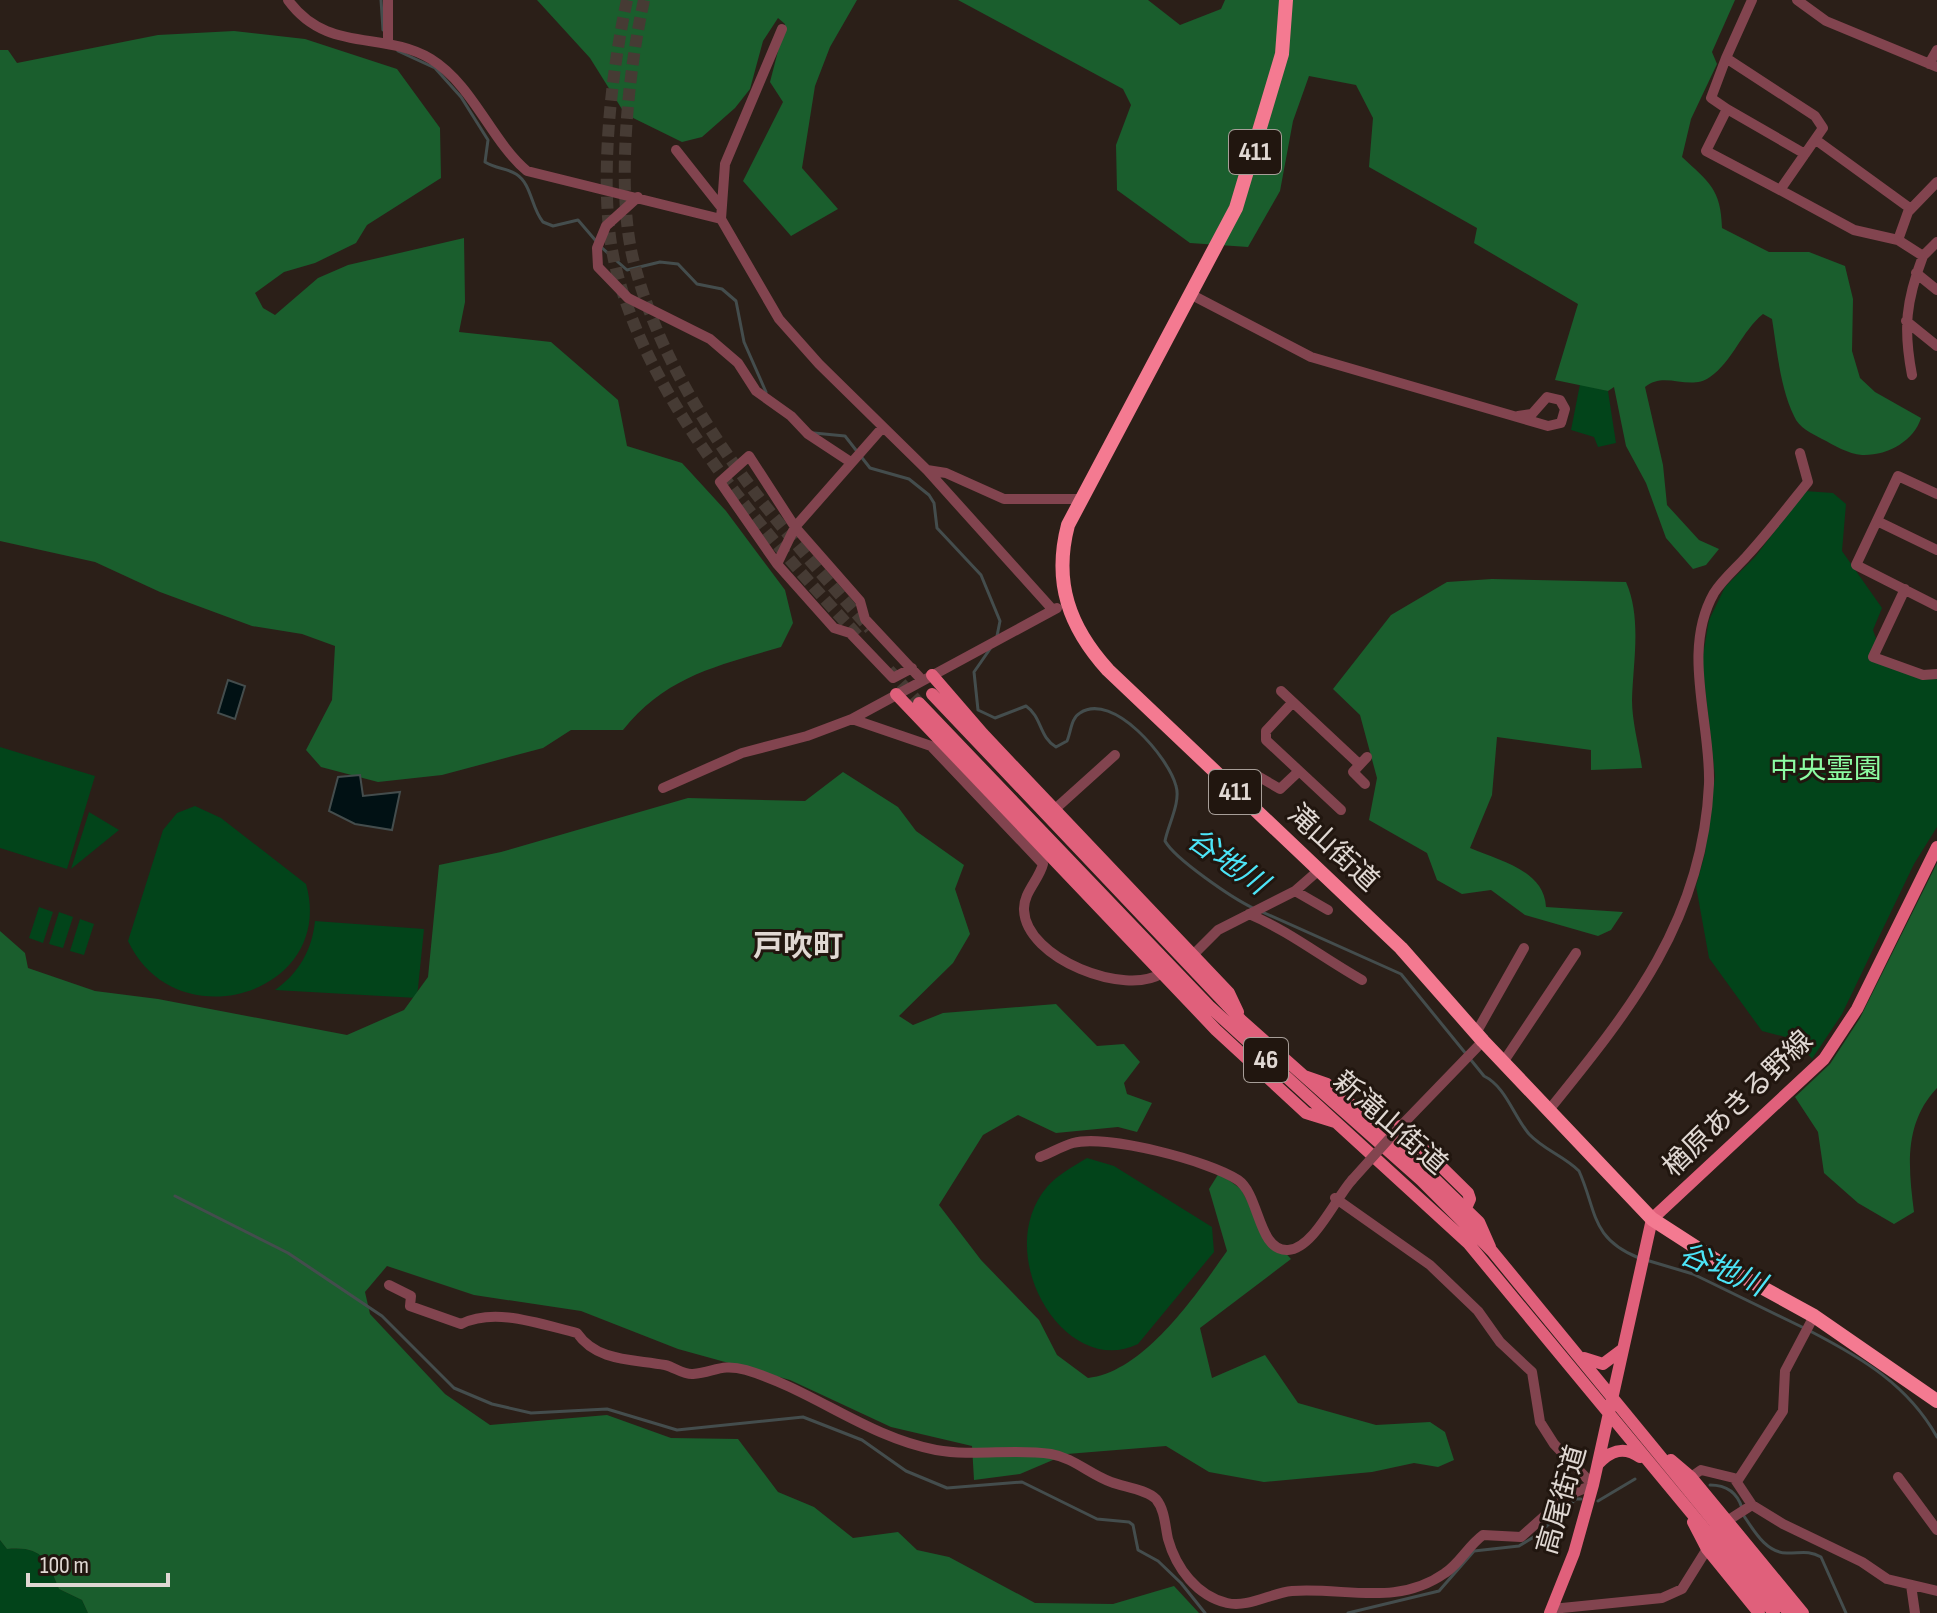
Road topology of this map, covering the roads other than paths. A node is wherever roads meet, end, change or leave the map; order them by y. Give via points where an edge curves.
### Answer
1 (288, 0) edge
2 (388, 0) edge
3 (1286, 0) edge
4 (1752, 0) edge
5 (1797, 0) edge
6 (782, 29) dead end
7 (388, 42) junction
8 (1937, 50) edge
9 (1726, 58) junction
10 (1933, 65) edge
11 (1727, 109) junction
12 (1816, 140) junction
13 (676, 150) dead end
14 (1805, 154) junction
15 (1937, 182) edge
16 (1780, 190) junction
17 (638, 197) junction
18 (1911, 209) junction
19 (721, 213) junction
20 (1898, 240) junction
21 (1937, 242) edge
22 (1923, 256) junction
23 (1916, 273) junction
24 (1937, 290) edge
25 (1192, 295) junction
26 (1906, 321) junction
27 (1937, 346) edge
28 (1912, 375) dead end
29 (1518, 416) dead end
30 (883, 427) junction
31 (1800, 453) dead end
32 (849, 461) junction
33 (927, 470) junction
34 (1937, 494) edge
35 (1080, 499) junction
36 (1877, 521) junction
37 (795, 527) junction
38 (1937, 550) edge
39 (777, 564) junction
40 (1905, 589) junction
41 (1937, 606) edge
42 (1060, 607) junction
43 (912, 668) junction
44 (1937, 674) edge
45 (927, 678) junction
46 (1281, 691) dead end
47 (896, 694) junction
48 (932, 694) tunnel mouth
49 (919, 703) tunnel mouth
50 (1292, 703) junction
51 (852, 719) junction
52 (1115, 755) dead end
53 (1298, 772) junction
54 (1365, 784) dead end
55 (663, 788) dead end
56 (1238, 794) junction
57 (1054, 810) junction
58 (1341, 810) dead end
59 (1937, 847) edge
60 (1047, 860) junction
61 (1319, 870) junction
62 (1295, 891) junction
63 (1328, 910) dead end
64 (1250, 913) junction
65 (1524, 948) dead end
66 (1576, 953) dead end
67 (1193, 955) junction
68 (1162, 973) junction
69 (1362, 980) dead end
70 (1241, 1020) junction
71 (1478, 1040) junction
72 (1504, 1061) junction
73 (1297, 1074) junction
74 (1549, 1110) junction
75 (1338, 1122) junction
76 (1399, 1128) junction
77 (1040, 1157) dead end
78 (1335, 1198) junction
79 (1466, 1208) junction
80 (1652, 1219) junction
81 (1492, 1251) junction
82 (389, 1285) dead end
83 (1812, 1319) junction
84 (1626, 1344) junction
85 (1582, 1357) junction
86 (1613, 1397) junction
87 (1937, 1401) edge
88 (1610, 1417) junction
89 (1641, 1434) junction
90 (1646, 1461) junction
91 (1598, 1464) junction
92 (1691, 1477) junction
93 (1898, 1477) dead end
94 (1738, 1480) junction
95 (1593, 1485) junction
96 (1747, 1507) junction
97 (1692, 1517) junction
98 (1727, 1521) junction
99 (1937, 1530) edge
100 (1707, 1549) junction
101 (1911, 1585) junction
102 (1937, 1591) edge
103 (1551, 1611) edge
104 (1759, 1613) edge
105 (1774, 1613) edge
106 (1789, 1613) edge
107 (1803, 1613) edge
108 (1915, 1613) edge

1 - 7 street via 321,30 348,39
2 - 7 street
3 - 25 highway, 滝山街道 / 411 via 1282,54 1248,174
4 - 9 street
5 - 10 street via 1826,21
6 - 19 street via 725,164
7 - 17 street via 442,67 527,171
8 - 10 street
9 - 11 street via 1711,98
9 - 12 street via 1815,116 1823,128
11 - 14 street
11 - 16 street via 1706,151
12 - 14 street
12 - 18 street
13 - 19 street
14 - 16 street
15 - 18 street
16 - 20 street via 1854,230
17 - 19 street
17 - 32 street via 608,222 598,242 598,267 628,298 710,339 743,368 756,391
18 - 20 street
19 - 30 street via 779,319
20 - 22 street
21 - 22 street
22 - 23 street
23 - 24 street
23 - 26 street
25 - 29 street via 1311,357
25 - 35 highway, 滝山街道 / 411
26 - 27 street
26 - 28 street
30 - 32 street
30 - 33 street
31 - 74 street via 1808,482 1715,592 1699,640 1709,785 1685,899 1644,987
32 - 37 street
33 - 35 street via 1004,499
33 - 42 street
34 - 36 street via 1898,476
35 - 42 highway, 滝山街道 / 411 via 1063,547
36 - 38 street
36 - 40 street via 1856,565
37 - 39 street
37 - 39 street via 749,456 720,482
37 - 43 street via 860,601 865,619
39 - 43 street via 834,628 850,633 893,678
40 - 41 street
40 - 44 street via 1873,657 1923,675
42 - 45 street
42 - 56 highway, 滝山街道 / 411 via 1108,670
43 - 45 street
45 - 47 street
45 - 57 main road, 46
46 - 50 street
47 - 51 street
47 - 60 main road, 46
48 - 70 main road, 新滝山街道 / 46
49 - 75 main road, 新滝山街道 / 46 via 1209,1006
50 - 53 street via 1265,737
50 - 54 street via 1363,761 1353,772
51 - 55 street via 742,753
51 - 60 street via 931,746
52 - 57 street
53 - 56 street via 1280,789 1256,775
53 - 58 street
56 - 61 highway, 滝山街道 / 411
57 - 67 main road, 46
59 - 80 main road, 楢原あきる野線 via 1857,1009 1824,1059
60 - 68 main road, 46
60 - 68 street via 1023,910 1047,950 1097,975 1152,979
61 - 62 street
61 - 71 highway, 滝山街道 / 411 via 1401,948
62 - 63 street
62 - 64 street
64 - 67 street via 1218,930
64 - 69 street
65 - 71 street
66 - 72 street
67 - 70 main road, 46 via 1229,993
68 - 75 main road, 46 via 1306,1113
70 - 73 main road, 新滝山街道 / 46
71 - 72 highway, 滝山街道 / 411
71 - 76 street
72 - 74 highway, 滝山街道 / 411
73 - 79 main road, 46 via 1327,1084
73 - 81 main road, 新滝山街道 / 46 via 1421,1180
74 - 80 highway, 滝山街道 / 411
75 - 88 main road, 新滝山街道 / 46 via 1468,1243
76 - 78 street, bridge
76 - 79 main road, 46 via 1468,1193
77 - 78 street via 1075,1142 1106,1142 1220,1170 1242,1182 1256,1205 1264,1236 1280,1250 1305,1244
78 - 95 street via 1430,1265 1478,1311 1500,1342 1532,1372 1540,1422
79 - 81 main road, 46
80 - 83 highway, 滝山街道 / 411
80 - 84 main road, 高尾街道
81 - 85 main road, 新滝山街道 / 46
82 - 95 street via 411,1296 410,1306 461,1324 469,1318 514,1317 577,1333 605,1355 692,1374 712,1367 746,1370 838,1414 933,1450 1061,1456 1109,1482 1150,1495 1161,1508 1184,1574 1227,1603 1288,1591 1338,1590 1362,1596 1422,1585 1451,1569 1483,1535 1521,1537 1568,1495
83 - 87 highway, 滝山街道 / 411
83 - 94 street via 1785,1371 1783,1411
84 - 85 main road via 1603,1364
84 - 86 main road, 高尾街道
85 - 86 main road, 新滝山街道 / 46
86 - 88 main road, 高尾街道
86 - 89 main road, 新滝山街道
88 - 90 main road, 新滝山街道
88 - 91 main road, 高尾街道
89 - 92 main road
89 - 106 main road, 新滝山街道
90 - 91 main road via 1622,1450
90 - 97 main road, 新滝山街道
91 - 95 main road, 高尾街道
92 - 94 street via 1701,1470
92 - 98 main road
93 - 99 street
94 - 96 street
95 - 103 main road, 高尾街道
96 - 98 street
96 - 101 street via 1887,1579
97 - 100 main road
97 - 105 main road, 新滝山街道
98 - 107 main road
100 - 103 street via 1682,1589 1662,1598
100 - 104 main road
101 - 102 street
101 - 108 street

